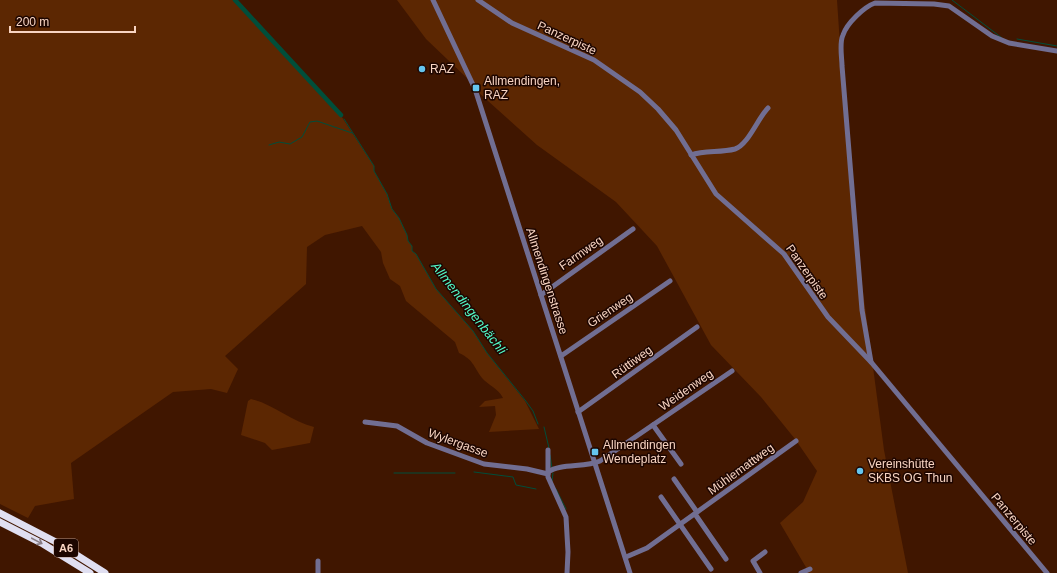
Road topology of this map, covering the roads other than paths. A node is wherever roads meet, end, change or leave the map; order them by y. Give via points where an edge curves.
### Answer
1 (433, 0) edge
2 (478, 0) edge
3 (1057, 51) edge
4 (768, 108) dead end
5 (691, 155) junction
6 (633, 229) dead end
7 (670, 281) dead end
8 (541, 295) junction
9 (698, 327) dead end
10 (561, 356) junction
11 (871, 362) junction
12 (732, 371) dead end
13 (578, 412) junction
14 (365, 422) dead end
15 (652, 425) junction
16 (796, 441) dead end
17 (548, 450) dead end
18 (596, 463) junction
19 (681, 464) dead end
20 (548, 473) junction
21 (674, 479) dead end
22 (661, 497) dead end
23 (0, 513) edge
24 (696, 513) junction
25 (0, 522) edge
26 (680, 524) junction
27 (765, 552) dead end
28 (626, 557) junction
29 (726, 559) dead end
30 (318, 561) dead end
31 (711, 568) dead end
32 (810, 569) dead end
33 (90, 573) edge
34 (105, 573) edge
35 (318, 573) edge
36 (567, 573) edge
37 (630, 573) edge
38 (760, 573) edge
39 (801, 573) edge
40 (1047, 573) edge

1 - 8 street, Allmendingenstrasse via 473,85
2 - 5 street, Panzerpiste via 512,24 594,60 640,92 658,108 676,130
3 - 11 street via 1009,43 992,36 949,6 934,4 875,3 868,6 842,36 842,66 862,310
4 - 5 street via 744,143 736,149
5 - 11 street, Panzerpiste via 716,194 784,254 824,313
6 - 8 street, Farmweg
7 - 10 street, Grienweg
8 - 10 street, Allmendingenstrasse
9 - 13 street, Rüttiweg
10 - 13 street, Allmendingenstrasse
11 - 40 street, Panzerpiste
12 - 15 street, Weidenweg
13 - 18 street, Allmendingenstrasse
14 - 20 street, Wylergasse via 397,426 427,443 484,464
15 - 18 street, Weidenweg
15 - 19 street, Weidenweg
16 - 24 street, Mühlemattweg
17 - 20 street
18 - 20 street, Wylergasse via 555,469
18 - 28 street, Allmendingenstrasse
20 - 36 street via 566,517
21 - 24 street
22 - 26 street
23 - 34 highway, A6 via 56,542
24 - 26 street, Mühlemattweg
24 - 29 street
25 -> 33 highway, A6
26 - 28 street, Mühlemattweg via 643,551
26 - 31 street
27 - 38 street via 753,562
28 - 37 street, Allmendingenstrasse
30 - 35 street
32 - 39 street

